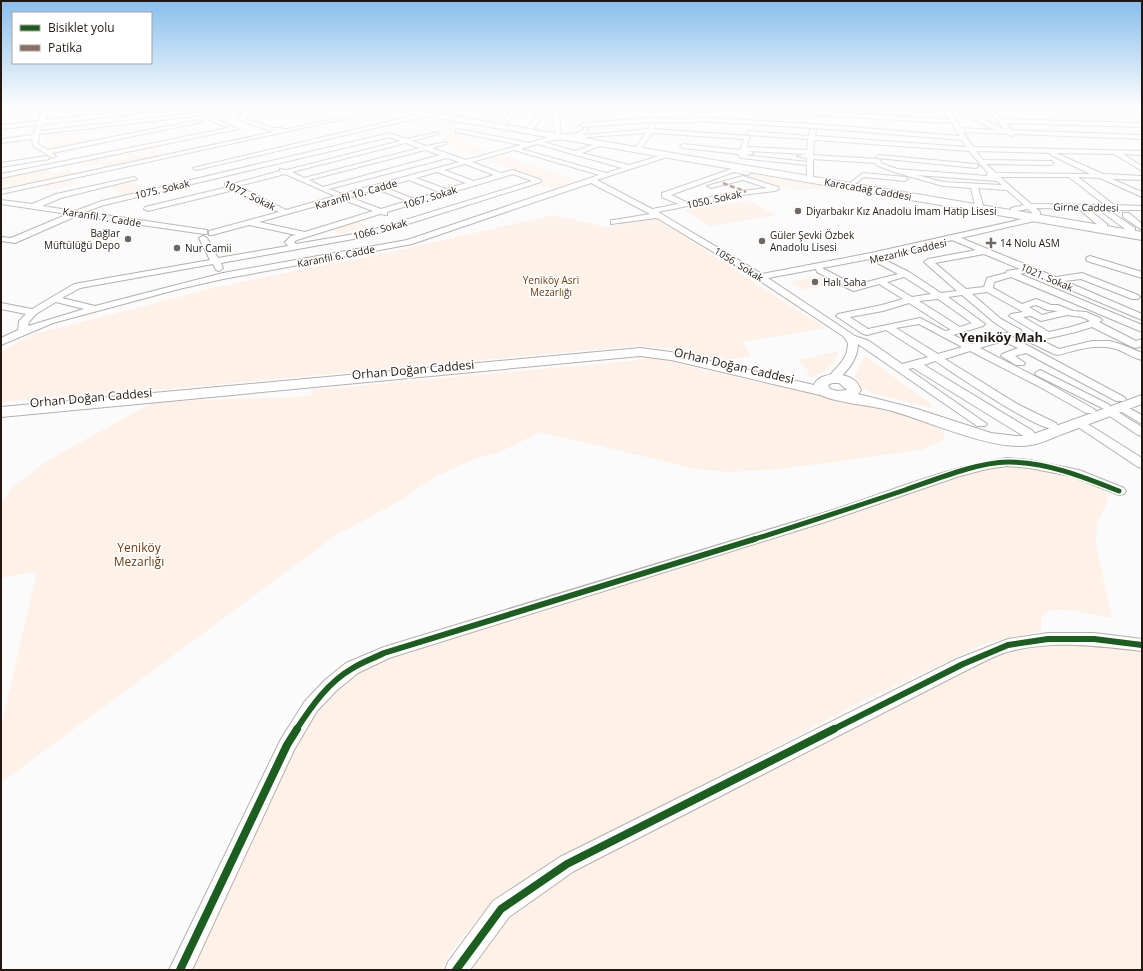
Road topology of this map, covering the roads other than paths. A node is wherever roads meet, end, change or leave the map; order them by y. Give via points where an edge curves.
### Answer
1 (48, 151) edge
2 (120, 151) edge
3 (167, 151) edge
4 (191, 151) edge
5 (268, 151) edge
6 (318, 151) edge
7 (340, 151) edge
8 (364, 151) edge
9 (413, 151) edge
10 (436, 151) edge
11 (508, 151) edge
12 (525, 151) edge
13 (573, 151) edge
14 (652, 151) edge
15 (659, 151) edge
16 (675, 151) edge
17 (704, 151) edge
18 (742, 151) edge
19 (792, 151) edge
20 (812, 151) edge
21 (853, 151) edge
22 (911, 151) edge
23 (936, 151) edge
24 (969, 151) edge
25 (998, 151) edge
26 (1017, 151) edge
27 (1021, 151) edge
28 (45, 152) joint
29 (461, 152) dead end
30 (577, 152) junction
31 (1079, 152) joint
32 (1099, 152) joint
33 (1115, 152) junction
34 (1042, 153) junction
35 (1134, 153) junction
36 (1142, 153) edge
37 (671, 154) junction
38 (878, 154) junction
39 (174, 155) junction
40 (348, 155) junction
41 (448, 155) junction
42 (249, 156) junction
43 (911, 156) junction
44 (54, 157) junction
45 (698, 157) junction
46 (1004, 157) junction
47 (1142, 157) edge
48 (938, 158) junction
49 (1025, 158) junction
50 (556, 159) junction
51 (369, 162) junction
52 (66, 163) junction
53 (268, 163) junction
54 (467, 163) junction
55 (1051, 163) junction
56 (1, 165) edge
57 (189, 165) junction
58 (979, 166) junction
59 (628, 167) junction
60 (1140, 167) edge
61 (116, 168) junction
62 (388, 170) junction
63 (1060, 170) junction
64 (1090, 170) junction
65 (439, 171) junction
66 (896, 171) junction
67 (286, 172) junction
68 (86, 174) junction
69 (606, 175) junction
70 (810, 175) junction
71 (1069, 175) junction
72 (1, 176) edge
73 (501, 176) junction
74 (994, 176) junction
75 (1102, 176) junction
76 (213, 177) junction
77 (410, 178) junction
78 (743, 178) junction
79 (921, 179) junction
80 (303, 180) junction
81 (591, 180) junction
82 (1142, 180) edge
83 (140, 182) junction
84 (723, 183) junction
85 (853, 183) junction
86 (475, 184) junction
87 (1120, 185) junction
88 (104, 186) junction
89 (974, 186) junction
90 (233, 187) junction
91 (378, 187) junction
92 (985, 187) junction
93 (1010, 188) junction
94 (322, 189) junction
95 (157, 190) junction
96 (456, 190) junction
97 (1114, 191) dead end
98 (1, 192) edge
99 (446, 192) junction
100 (746, 192) junction
101 (1133, 192) junction
102 (1142, 192) edge
103 (1142, 195) edge
104 (344, 197) junction
105 (125, 198) junction
106 (482, 199) junction
107 (675, 200) junction
108 (1127, 200) dead end
109 (1, 202) edge
110 (415, 202) junction
111 (979, 204) junction
112 (686, 205) junction
113 (1, 206) edge
114 (1030, 206) junction
115 (1080, 206) junction
116 (32, 207) junction
117 (1099, 207) junction
118 (1114, 207) junction
119 (511, 208) junction
120 (148, 209) dead end
121 (1141, 209) edge
122 (1014, 210) junction
123 (287, 212) junction
124 (381, 212) junction
125 (656, 213) junction
126 (72, 214) junction
127 (1042, 217) junction
128 (360, 219) junction
129 (406, 222) junction
130 (614, 222) dead end
131 (250, 223) junction
132 (1104, 226) junction
133 (1139, 228) edge
134 (382, 230) junction
135 (204, 235) junction
136 (306, 235) junction
137 (1142, 236) edge
138 (955, 238) junction
139 (1, 239) edge
140 (409, 242) junction
141 (293, 247) junction
142 (985, 251) junction
143 (874, 257) junction
144 (1090, 259) dead end
145 (217, 262) junction
146 (1029, 269) junction
147 (820, 270) junction
148 (1010, 273) junction
149 (906, 274) junction
150 (223, 276) junction
151 (1142, 276) edge
152 (1071, 278) junction
153 (762, 279) junction
154 (1056, 280) junction
155 (880, 281) junction
156 (988, 289) junction
157 (962, 292) junction
158 (1058, 294) junction
159 (939, 295) junction
160 (1139, 296) edge
161 (53, 299) junction
162 (1122, 299) junction
163 (910, 300) junction
164 (1036, 302) junction
165 (1108, 302) junction
166 (1, 306) edge
167 (1021, 307) junction
168 (883, 308) junction
169 (95, 309) junction
170 (32, 312) junction
171 (1068, 312) junction
172 (1032, 313) junction
173 (1142, 317) edge
174 (920, 321) junction
175 (887, 327) junction
176 (1142, 329) edge
177 (958, 330) junction
178 (23, 332) junction
179 (1016, 332) junction
180 (1048, 335) junction
181 (946, 336) junction
182 (1004, 337) junction
183 (851, 338) junction
184 (1031, 339) junction
185 (1, 342) edge
186 (1140, 343) edge
187 (971, 348) junction
188 (1124, 348) junction
189 (1026, 349) junction
190 (938, 358) junction
191 (1142, 358) edge
192 (916, 364) junction
193 (900, 368) junction
194 (836, 382) junction
195 (1142, 390) edge
196 (1142, 399) edge
197 (1, 406) edge
198 (1113, 406) junction
199 (1090, 411) junction
200 (1, 412) edge
201 (1142, 420) edge
202 (1079, 423) junction
203 (981, 424) dead end
204 (1052, 426) junction
205 (1142, 432) edge
206 (1029, 434) junction
207 (1142, 464) edge
208 (1118, 490) dead end
209 (1142, 645) edge
210 (180, 970) edge
211 (456, 970) edge

1 - 28 street
2 - 52 street
3 - 39 street, 1077. Sokak
4 - 39 street
5 - 42 street
6 - 53 street, 1075. Sokak
7 - 40 street
8 - 40 street
9 - 51 street
10 - 41 street
11 - 54 street, Karanfil 10. Cadde
12 - 50 street
13 - 30 street
14 - 37 highway, Karacadağ Caddesi
15 - 37 highway, Karacadağ Caddesi
16 - 37 street
17 - 45 street
18 - 19 street via 740,156 756,159
20 - 70 street
21 - 38 street
22 - 43 street
23 - 48 street
24 - 58 street
25 - 46 street
26 - 49 street
27 - 34 street
28 - 44 street
29 - 41 street
30 - 50 street
30 - 59 street
31 - 32 street
31 - 34 street
32 - 33 street
33 - 35 street
33 - 60 street
34 - 49 street
34 - 55 street
34 - 64 street
35 - 36 street
35 - 47 street
37 - 45 highway, Karacadağ Caddesi
37 - 59 street, Karanfil 6. Cadde
37 - 127 highway, Karacadağ Caddesi
38 - 43 street
38 - 58 street
38 - 66 street via 878,164
39 - 57 street, 1077. Sokak
39 - 61 street
40 - 51 street
40 - 67 street
41 - 54 street
41 - 62 street
42 - 53 street
42 - 57 street
43 - 48 street
44 - 52 street
44 - 56 street
45 - 70 highway, Karacadağ Caddesi
46 - 49 street
46 - 58 street
48 - 58 street
50 - 69 street
51 - 62 street
51 - 80 street
52 - 68 street
52 - 72 street
53 - 67 street
53 - 76 street, 1075. Sokak
54 - 65 street, Karanfil 10. Cadde
54 - 73 street
55 - 58 street
55 - 63 street
57 - 76 street, 1077. Sokak
58 - 63 street
58 - 66 street
58 - 74 street
58 - 92 street
59 - 69 street, Karanfil 6. Cadde
61 - 68 street
61 - 83 street
62 - 77 street
62 - 94 street
63 - 64 street
63 - 71 street
64 - 75 street
65 - 77 street, Karanfil 10. Cadde
65 - 86 street
66 - 79 street
67 - 80 street
67 - 90 street
68 - 98 street
69 - 81 street, Karanfil 6. Cadde
70 - 85 highway, Karacadağ Caddesi
71 - 74 street
71 - 75 street
71 - 118 street
73 - 86 street, 1067. Sokak
73 - 106 street, 1066. Sokak via 513,172 539,181
74 - 93 street
75 - 82 street
75 - 87 street
76 - 90 street, 1077. Sokak
76 - 95 street, 1075. Sokak
77 - 91 street, Karanfil 10. Cadde
77 - 99 street
78 - 84 street
78 - 100 street, 1050. Sokak via 775,188
78 - 107 street via 748,173 734,170 665,195
79 - 85 street via 863,175
79 - 89 street via 943,184
80 - 94 street
81 - 119 street, Karanfil 6. Cadde
81 - 125 street, 1056. Sokak
82 - 87 street
83 - 88 street
83 - 95 street
84 - 100 street
84 - 107 street
85 - 111 highway, Karacadağ Caddesi
86 - 96 street, 1067. Sokak
87 - 101 street
88 - 105 street
88 - 116 street via 59,196
89 - 92 street
89 - 111 street
90 - 120 street
90 - 123 street, 1077. Sokak
91 - 104 street, Karanfil 10. Cadde
91 - 110 street
92 - 93 street
93 - 114 street
94 - 104 street
95 - 105 street, 1075. Sokak
96 - 99 street, 1067. Sokak
96 - 106 street
97 - 101 street
99 - 110 street, 1067. Sokak
100 - 112 street, 1050. Sokak
101 - 102 street
101 - 103 street
104 - 123 street, Karanfil 10. Cadde
104 - 124 street
105 - 126 street, 1075. Sokak
106 - 119 street
106 - 129 street, 1066. Sokak
107 - 112 street
108 - 121 street
109 - 116 street, Karanfil 7. Cadde
110 - 124 street, 1067. Sokak
111 - 122 highway, Karacadağ Caddesi
112 - 125 street, 1050. Sokak
113 - 126 street, Karanfil 7. Cadde
114 - 115 street, Girne Caddesi
114 - 122 street, Girne Caddesi
114 - 127 street
115 - 117 street, Girne Caddesi
115 - 132 street
116 - 126 street, Karanfil 7. Cadde
117 - 118 street, Girne Caddesi
117 - 133 street
118 - 121 street, Girne Caddesi
118 - 133 street
119 - 140 street, Karanfil 6. Cadde
122 - 127 highway, Karacadağ Caddesi
123 - 131 street, Karanfil 10. Cadde
124 - 128 street, 1067. Sokak
124 - 129 street
125 - 130 street, 1050. Sokak
125 - 153 street, 1056. Sokak
126 - 135 street, Karanfil 7. Cadde
126 - 139 street, 1075. Sokak via 12,241
127 - 132 highway, Karacadağ Caddesi
127 - 137 highway, Karacadağ Caddesi
127 - 138 street, Mezarlık Caddesi
128 - 134 street
128 - 136 street, 1067. Sokak
129 - 134 street, 1066. Sokak
131 - 135 street, Karanfil 10. Cadde
131 - 136 street
132 - 133 highway, Karacadağ Caddesi
134 - 140 street
134 - 141 street, 1066. Sokak
135 - 145 street
136 - 141 street, 1067. Sokak via 290,240
138 - 142 street, 1021. Sokak
138 - 143 street, Mezarlık Caddesi
140 - 150 street, Karanfil 6. Cadde
141 - 145 street, 1066. Sokak
142 - 146 street, 1021. Sokak
142 - 157 street via 928,262
143 - 147 street, Mezarlık Caddesi
143 - 149 street
143 - 153 street, Mezarlık Caddesi
144 - 151 street
145 - 150 street
145 - 161 street, 1066. Sokak via 77,286
146 - 148 street
146 - 154 street, 1021. Sokak
147 - 153 street, Mezarlık Caddesi
147 - 155 street via 854,288
148 - 156 street via 990,280
148 - 158 street
149 - 155 street
149 - 159 street
150 - 169 street, Karanfil 6. Cadde
152 - 154 street
152 - 160 street via 1082,276
152 - 162 street
153 - 183 street, 1056. Sokak
154 - 165 street, 1021. Sokak
155 - 163 street
156 - 157 street
156 - 167 street
157 - 159 street
157 - 179 street
158 - 164 street
158 - 176 street
159 - 163 street
159 - 177 street via 980,324
160 - 162 street
161 - 169 street
161 - 170 street, 1066. Sokak
162 - 165 street
163 - 168 street
163 - 177 street
164 - 167 street
164 - 171 street
165 - 173 street, 1021. Sokak
166 - 170 street
167 - 172 street
168 - 174 street via 905,320
168 - 175 street via 841,316 867,332
169 - 178 street, Karanfil 6. Cadde via 50,321
170 - 178 street via 24,321
171 - 172 street via 1041,318
171 - 186 street via 1083,314
172 - 180 street via 1014,316
174 - 175 street
174 - 181 street
175 - 190 street
177 - 181 street
178 - 185 street, Karanfil 6. Cadde
179 - 182 street
179 - 184 street
180 - 184 street
180 - 186 street via 1093,323
181 - 187 street
182 - 187 street
182 - 189 street
183 - 193 street, 1056. Sokak via 866,343
183 - 194 street via 852,349
184 - 188 street via 1058,352 1103,343
186 - 188 street
187 - 190 street
187 - 199 street
188 - 191 street
189 - 198 street
189 - 198 street via 1006,356
190 - 192 street
190 - 204 street
192 - 193 street
192 - 206 street
193 - 203 street, 1056. Sokak
194 - 197 main road, Orhan Doğan Caddesi via 784,378 645,348
194 - 200 main road via 640,352
194 - 202 main road via 841,396 891,407 1012,441 1030,441
194 - 206 main road via 874,397 974,428 1003,435
195 - 198 main road
196 - 198 main road
198 - 199 main road
198 - 201 street
198 - 202 main road
198 - 205 street
199 - 204 main road
202 - 207 street
204 - 206 main road
208 - 210 street via 1074,473 1029,464 1007,462 955,473 820,519 384,653 352,668 311,706 287,745
209 - 211 street via 1094,639 1048,639 1008,645 963,664 567,864 501,909

